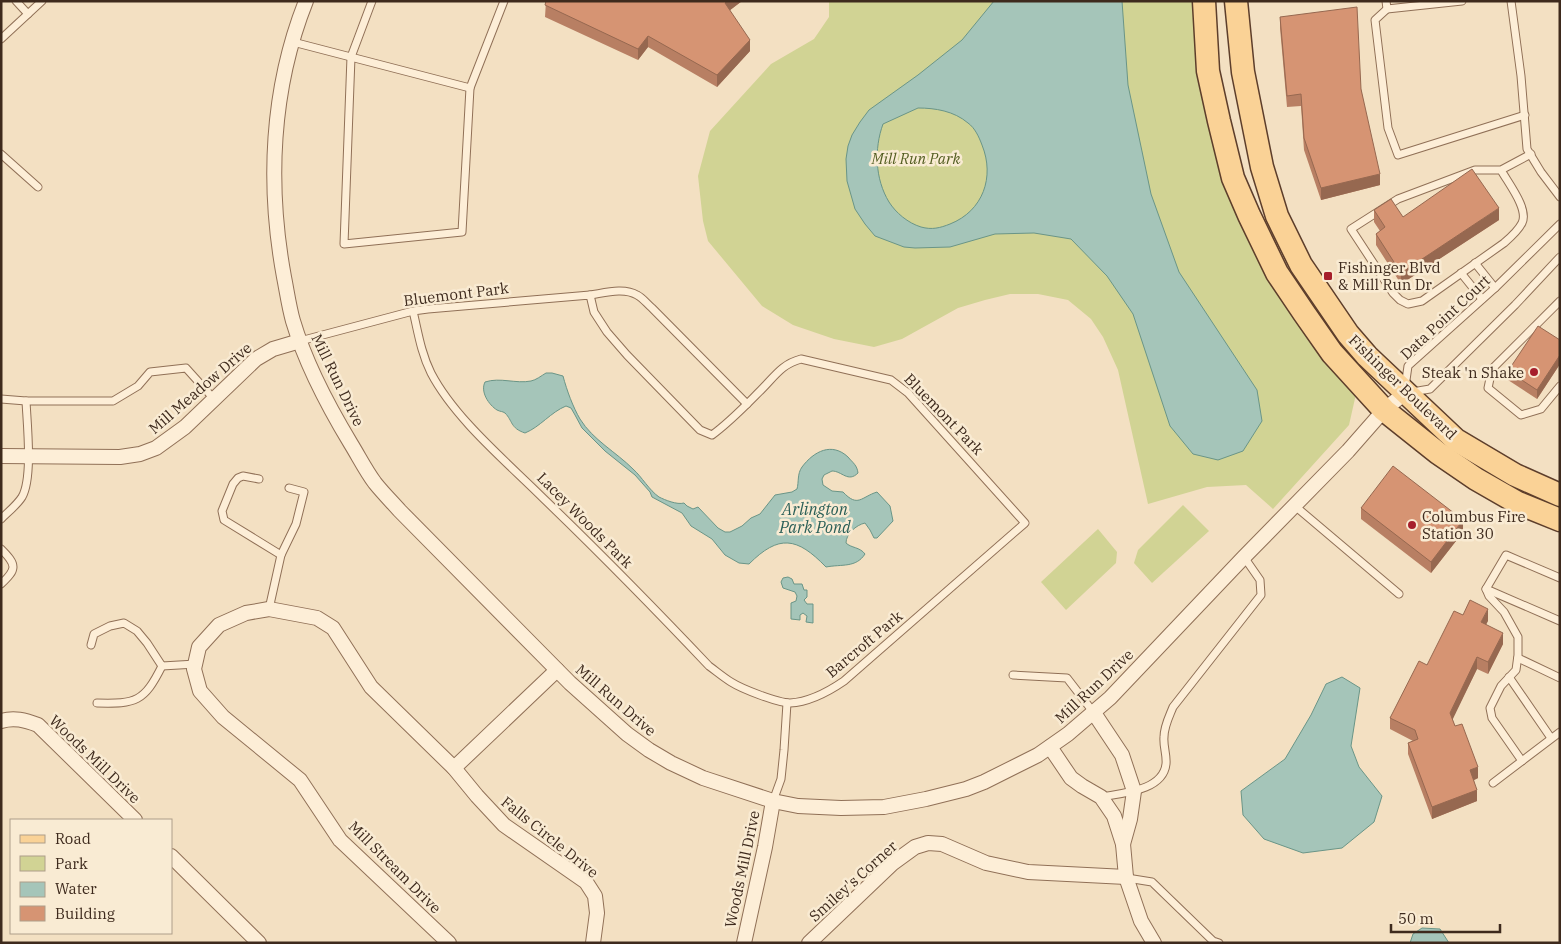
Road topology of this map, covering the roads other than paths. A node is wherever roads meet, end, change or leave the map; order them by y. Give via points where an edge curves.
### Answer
1 (16, 1) edge
2 (42, 1) edge
3 (306, 1) edge
4 (372, 1) edge
5 (504, 1) edge
6 (1204, 1) edge
7 (1236, 1) edge
8 (1462, 1) edge
9 (1511, 1) edge
10 (1386, 5) edge
11 (28, 14) junction
12 (1, 39) edge
13 (293, 42) junction
14 (351, 57) junction
15 (470, 88) junction
16 (1525, 115) junction
17 (1, 154) edge
18 (1530, 154) junction
19 (1501, 170) junction
20 (38, 186) dead end
21 (1560, 197) edge
22 (1560, 224) edge
23 (1560, 256) edge
24 (1475, 263) junction
25 (1461, 273) junction
26 (1495, 288) junction
27 (590, 295) junction
28 (1482, 300) junction
29 (1560, 301) edge
30 (413, 311) junction
31 (300, 341) junction
32 (1560, 386) edge
33 (1405, 393) junction
34 (1, 399) edge
35 (214, 399) junction
36 (26, 401) junction
37 (747, 404) junction
38 (1384, 410) junction
39 (1, 456) edge
40 (28, 456) junction
41 (259, 480) dead end
42 (289, 488) dead end
43 (1560, 495) edge
44 (1295, 506) junction
45 (1, 519) edge
46 (1560, 520) edge
47 (1025, 524) joint
48 (1, 549) edge
49 (281, 555) junction
50 (1244, 556) junction
51 (1560, 578) edge
52 (1, 584) edge
53 (1486, 589) junction
54 (1399, 594) dead end
55 (269, 609) junction
56 (1560, 621) edge
57 (91, 645) dead end
58 (1518, 658) junction
59 (196, 664) junction
60 (162, 666) junction
61 (557, 670) junction
62 (1013, 675) dead end
63 (1509, 677) junction
64 (1560, 678) edge
65 (97, 703) dead end
66 (787, 703) junction
67 (1094, 713) junction
68 (1, 721) edge
69 (1560, 732) edge
70 (1551, 738) junction
71 (1050, 747) junction
72 (1522, 761) junction
73 (454, 768) junction
74 (1493, 783) dead end
75 (1134, 791) junction
76 (1101, 797) junction
77 (773, 801) junction
78 (134, 819) edge
79 (1123, 844) junction
80 (172, 857) edge
81 (1126, 877) junction
82 (259, 943) edge
83 (448, 943) edge
84 (593, 943) edge
85 (744, 943) edge
86 (809, 943) edge
87 (1154, 943) edge
88 (1219, 943) edge

1 - 11 lane
2 - 11 lane
3 - 13 street, Mill Run Drive
4 - 14 lane
5 - 15 lane
6 - 38 main road, Fishinger Boulevard via 1208,71 1233,178 1249,216 1278,273 1304,313 1332,353
7 - 33 main road, Fishinger Boulevard via 1243,72 1262,167 1277,216 1301,265 1348,334
8 - 10 lane
9 - 16 lane
10 - 16 lane via 1375,20 1388,128 1398,155
11 - 12 lane
13 - 14 lane
13 - 31 street, Mill Run Drive via 279,97 273,177 282,266
14 - 15 lane
14 - 15 lane via 344,244 462,232
16 - 18 lane
17 - 20 lane
18 - 19 lane
18 - 21 lane
19 - 24 lane via 1523,208 1524,217 1515,233
19 - 25 lane via 1475,170 1398,199 1351,229 1393,293 1408,304 1422,301
22 - 26 lane, Data Point Court
23 - 33 lane via 1430,389
24 - 25 lane
24 - 26 lane
25 - 28 lane
26 - 28 lane, Data Point Court
27 - 30 lane, Bluemont Park
27 - 37 lane, Bluemont Park via 623,291 638,296
27 - 37 lane, Bluemont Park via 594,312 606,332 700,430 712,434
28 - 33 lane, Data Point Court via 1408,366
29 - 32 lane via 1492,369 1488,388 1521,415 1541,410
30 - 31 lane, Bluemont Park
30 - 66 lane, Lacey Woods Park via 431,374 483,438 709,666 732,683
31 - 35 street, Mill Meadow Drive via 256,358
31 - 61 street, Mill Run Drive via 334,416 376,483
33 - 38 street, Mill Run Drive
33 - 43 main road, Fishinger Boulevard via 1456,440 1515,475
34 - 36 lane
35 - 36 lane via 186,368 150,372 138,386 113,401
35 - 40 street, Mill Meadow Drive via 185,427 156,448 140,454 120,457
36 - 40 lane
37 - 47 lane, Bluemont Park via 784,367 801,359 892,380 908,393
38 - 44 street, Mill Run Drive
38 - 46 main road, Fishinger Boulevard via 1476,479 1518,503
39 - 40 street, Mill Meadow Drive
40 - 45 lane via 23,496
41 - 49 lane via 244,476 238,478 222,511 224,520
42 - 49 lane via 304,492 296,524
44 - 50 street, Mill Run Drive
44 - 54 lane
47 - 66 lane, Barcroft Park via 844,681 816,697
48 - 52 lane via 11,559 14,568
49 - 55 lane
50 - 67 street, Mill Run Drive
50 - 75 lane via 1260,580 1261,594 1173,707 1164,736 1166,765 1162,774 1153,785
51 - 53 lane via 1506,555
53 - 56 lane
53 - 58 lane via 1518,637
55 - 59 street, Mill Stream Drive via 246,613 219,624 199,647
55 - 73 street, Falls Circle Drive via 317,618 333,628 371,687
57 - 60 lane via 94,634 124,623 137,631
58 - 63 lane via 1516,670
58 - 64 lane
59 - 60 lane
59 - 83 street, Mill Stream Drive via 194,669 200,691 223,717 300,780 340,840
60 - 65 lane via 151,687 136,700 124,704
61 - 73 street
61 - 77 street, Mill Run Drive via 649,750 703,778
62 - 67 lane via 1066,678
63 - 70 lane
63 - 72 lane via 1490,708 1492,718
66 - 77 lane via 781,779
67 - 71 street, Mill Run Drive
67 - 75 street via 1122,755
68 - 78 street, Woods Mill Drive via 13,718 38,725
69 - 70 lane
70 - 72 lane
71 - 76 street via 1071,778
71 - 77 street, Mill Run Drive via 984,782 892,806 832,808
72 - 74 lane
73 - 84 street, Falls Circle Drive via 504,824 586,882 596,896
75 - 76 lane
75 - 79 street
76 - 79 street via 1114,816
77 - 85 street, Woods Mill Drive
79 - 81 street
80 - 82 street
81 - 86 street, Smiley's Corner via 1028,872 986,863 942,844 928,843 915,847 893,863
81 - 87 street via 1141,921
81 - 88 lane via 1152,882 1213,941

